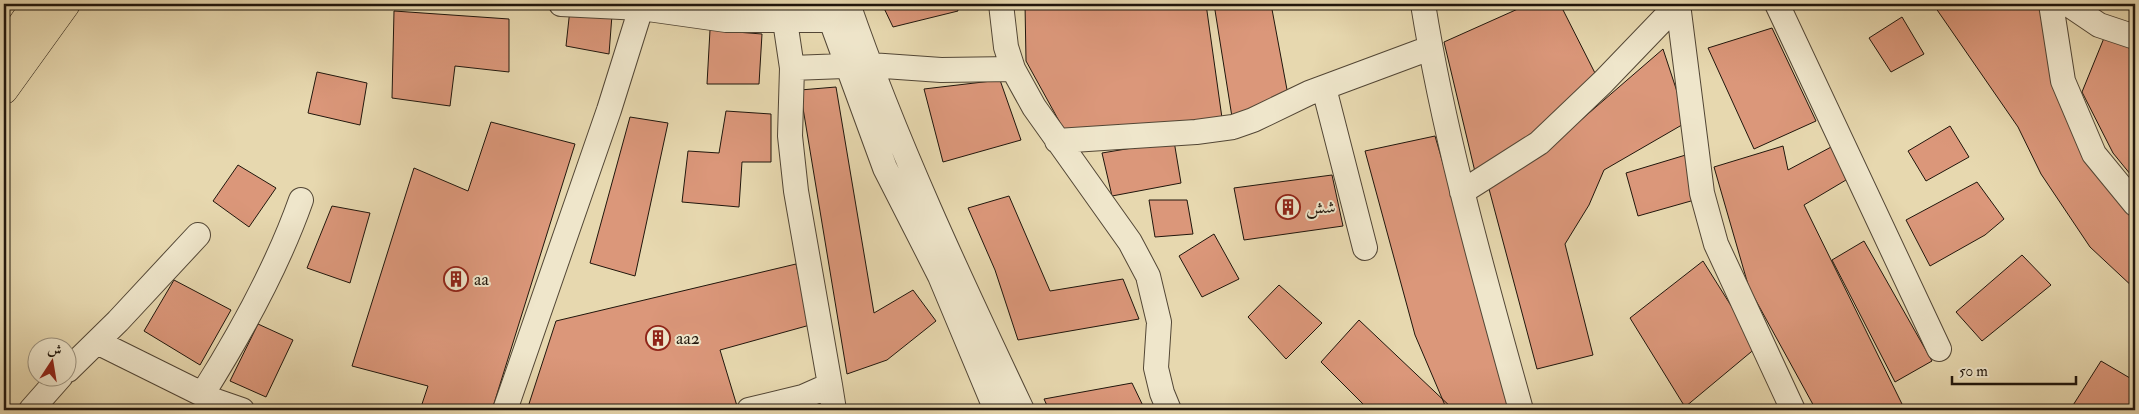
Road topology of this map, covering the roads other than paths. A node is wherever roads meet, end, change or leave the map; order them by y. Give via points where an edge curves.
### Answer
1 (36, 4) edge
2 (66, 4) edge
3 (561, 4) edge
4 (1001, 4) edge
5 (1423, 4) edge
6 (1678, 4) edge
7 (1777, 4) edge
8 (2051, 4) edge
9 (2068, 4) edge
10 (642, 8) junction
11 (839, 12) edge
12 (785, 21) junction
13 (2135, 37) edge
14 (1430, 48) junction
15 (4, 50) edge
16 (870, 65) junction
17 (846, 66) junction
18 (792, 68) junction
19 (1013, 69) junction
20 (1324, 88) junction
21 (4, 90) edge
22 (1057, 141) junction
23 (1462, 192) junction
24 (301, 200) dead end
25 (2135, 204) edge
26 (198, 235) dead end
27 (1365, 248) dead end
28 (97, 342) junction
29 (1939, 349) dead end
30 (78, 360) edge
31 (830, 384) junction
32 (52, 386) edge
33 (204, 393) junction
34 (31, 410) edge
35 (242, 410) edge
36 (505, 410) edge
37 (749, 410) edge
38 (834, 410) edge
39 (996, 410) edge
40 (1022, 410) edge
41 (1169, 410) edge
42 (1521, 410) edge
43 (1793, 410) edge

1 - 15 main road
2 - 21 main road
3 - 10 street
4 - 19 street via 1006,47
5 - 14 street
6 - 23 street via 1539,143
6 - 43 street via 1702,193 1716,244
7 - 29 street
8 - 25 street via 2063,81 2094,154
9 - 13 street via 2099,25
10 - 12 street via 726,20
10 - 36 street
11 - 12 street
11 - 16 street
11 - 17 street
12 - 18 street
14 - 20 street
14 - 23 street
16 - 17 street
16 - 19 street via 941,70
16 - 40 street via 924,201
17 - 18 street
17 - 39 street via 885,168 940,276
18 - 31 street via 790,136 796,191
19 - 22 street
20 - 22 street via 1289,101 1253,120 1216,130
20 - 27 street
22 - 41 street via 1130,242 1148,276 1158,322 1156,368
23 - 42 street
24 - 33 street via 289,234 254,307
26 - 28 street
28 - 30 street
28 - 33 street
31 - 37 street via 803,397
31 - 38 street
32 - 34 street
33 - 35 street

